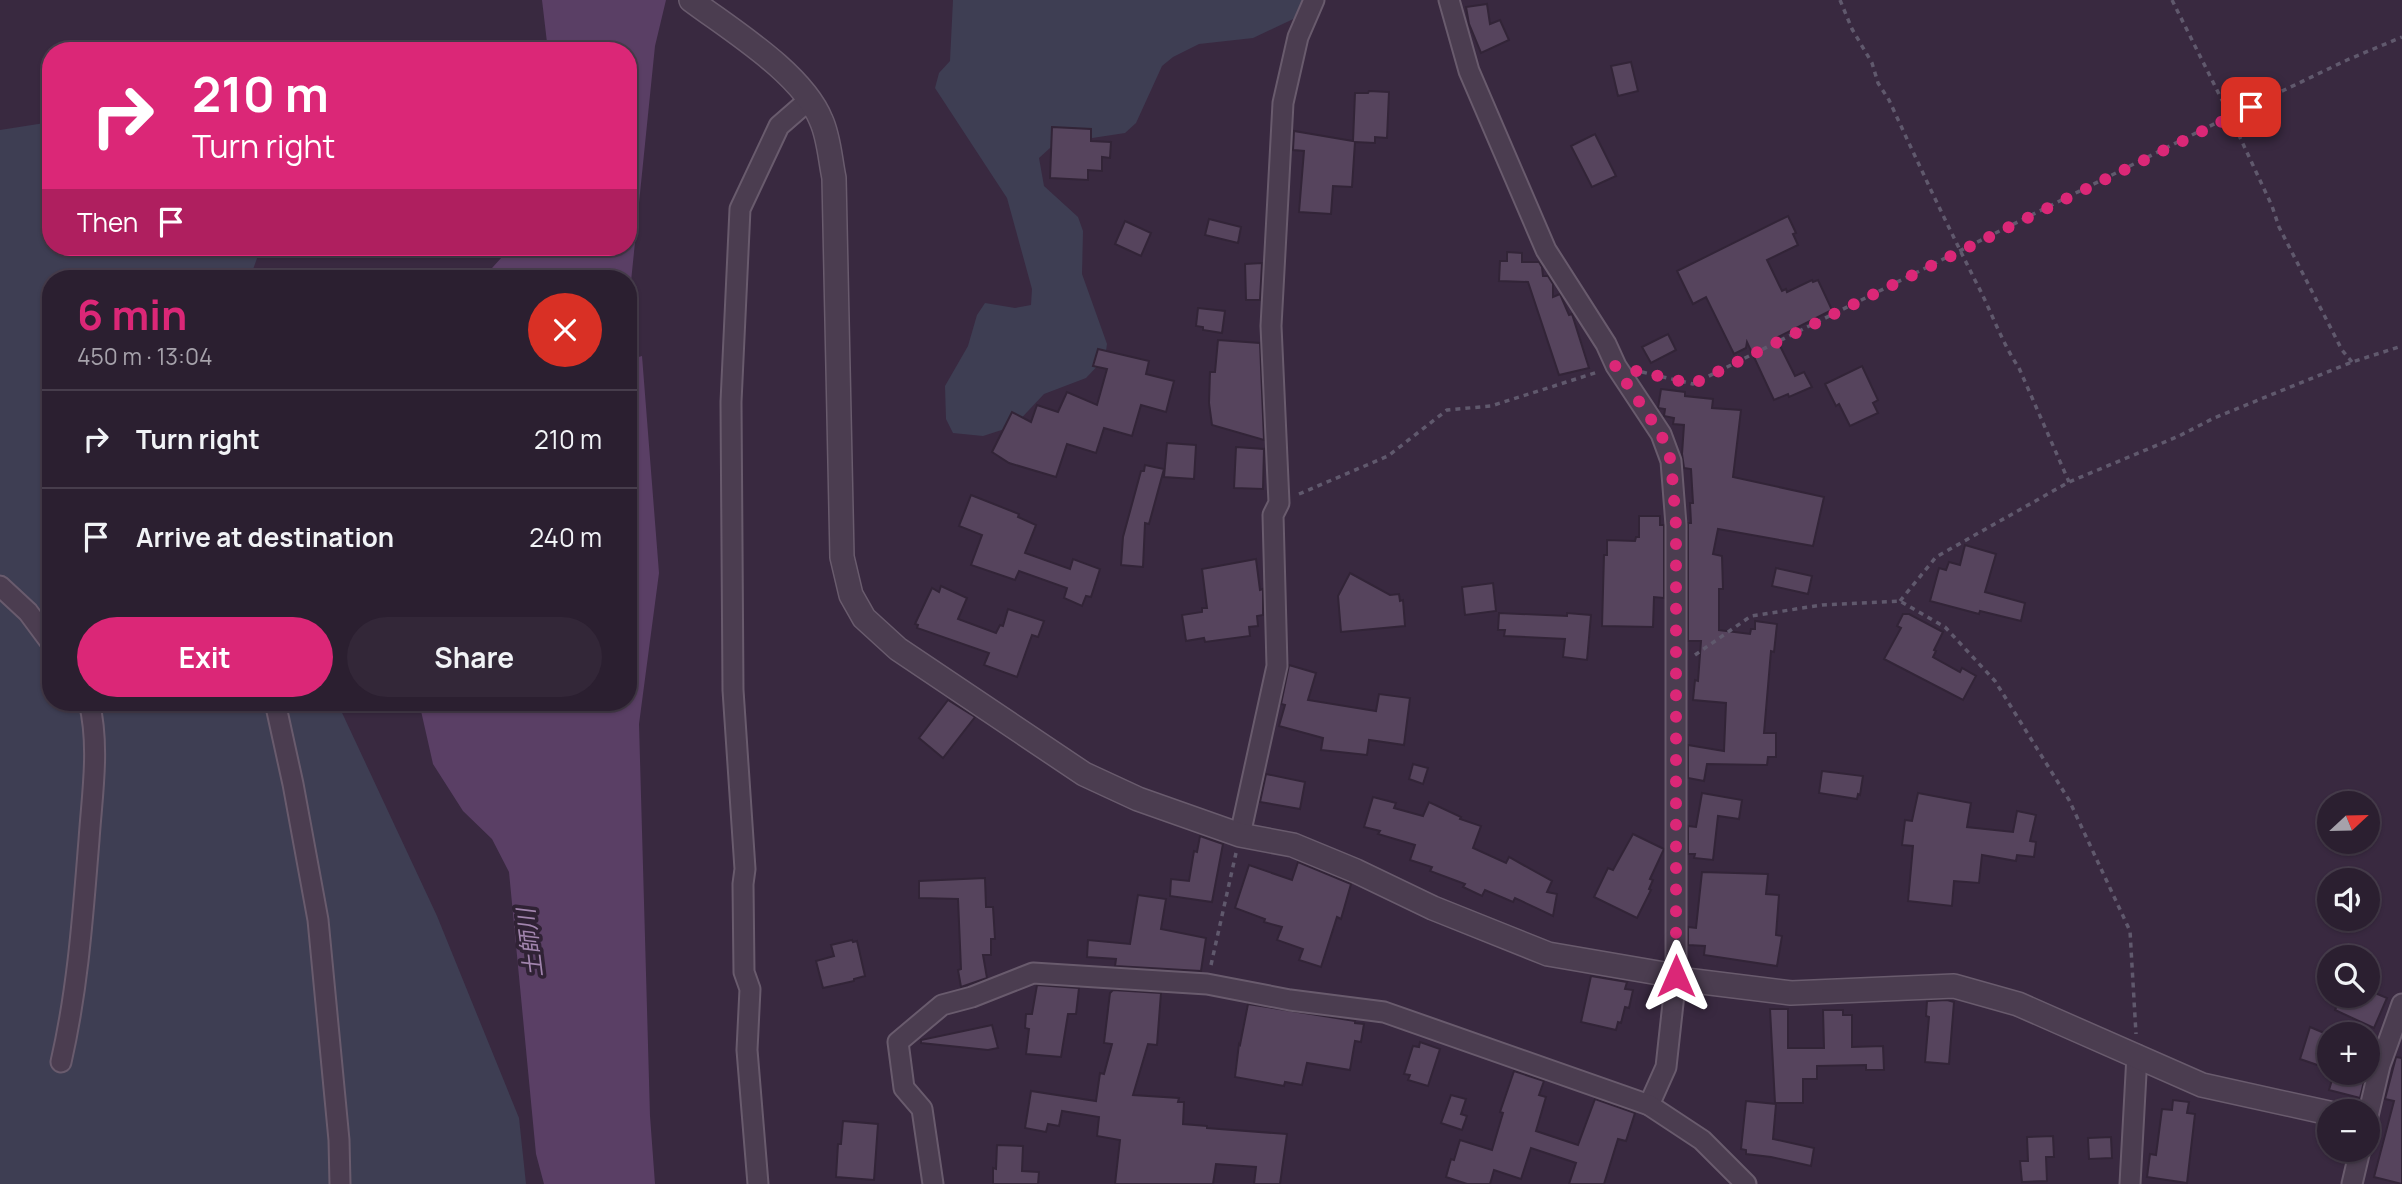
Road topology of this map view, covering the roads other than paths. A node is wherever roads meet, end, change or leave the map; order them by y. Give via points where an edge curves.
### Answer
1 (691, 0) edge
2 (1314, 0) edge
3 (1449, 0) edge
4 (810, 99) junction
5 (4, 589) edge
6 (0, 611) edge
7 (42, 631) edge
8 (91, 711) edge
9 (277, 711) edge
10 (1240, 835) junction
11 (1676, 976) junction
12 (2402, 1004) edge
13 (2137, 1055) junction
14 (61, 1062) dead end
15 (2372, 1099) edge
16 (1649, 1105) junction
17 (2317, 1110) edge
18 (2357, 1162) edge
19 (340, 1184) edge
20 (758, 1184) edge
21 (933, 1184) edge
22 (1746, 1184) edge
23 (2130, 1184) edge
24 (2351, 1184) edge

1 - 4 street via 791,76
2 - 10 street via 1298,37 1283,103 1271,326 1279,503 1273,515 1277,666
3 - 11 street via 1469,71 1546,250 1661,434 1671,461 1676,525
4 - 10 street via 822,120 834,178 842,557 851,595 864,618 898,649 1084,774 1138,799
4 - 20 street via 779,126 740,209 731,402 733,690 745,869 744,972 750,989 747,1050
5 - 6 street
5 - 7 street
8 - 14 street via 93,793 85,893 72,1011
9 - 19 street via 318,920
10 - 11 street via 1293,845 1548,954
11 - 13 street via 1791,993 1955,986 2018,1004
11 - 16 street via 1666,1067
12 - 15 street
13 - 17 street via 2202,1086
13 - 23 street
16 - 21 street via 1384,1012 1207,984 1033,973 942,1005 898,1042 904,1088 922,1110
16 - 22 street via 1702,1140
18 - 24 street

